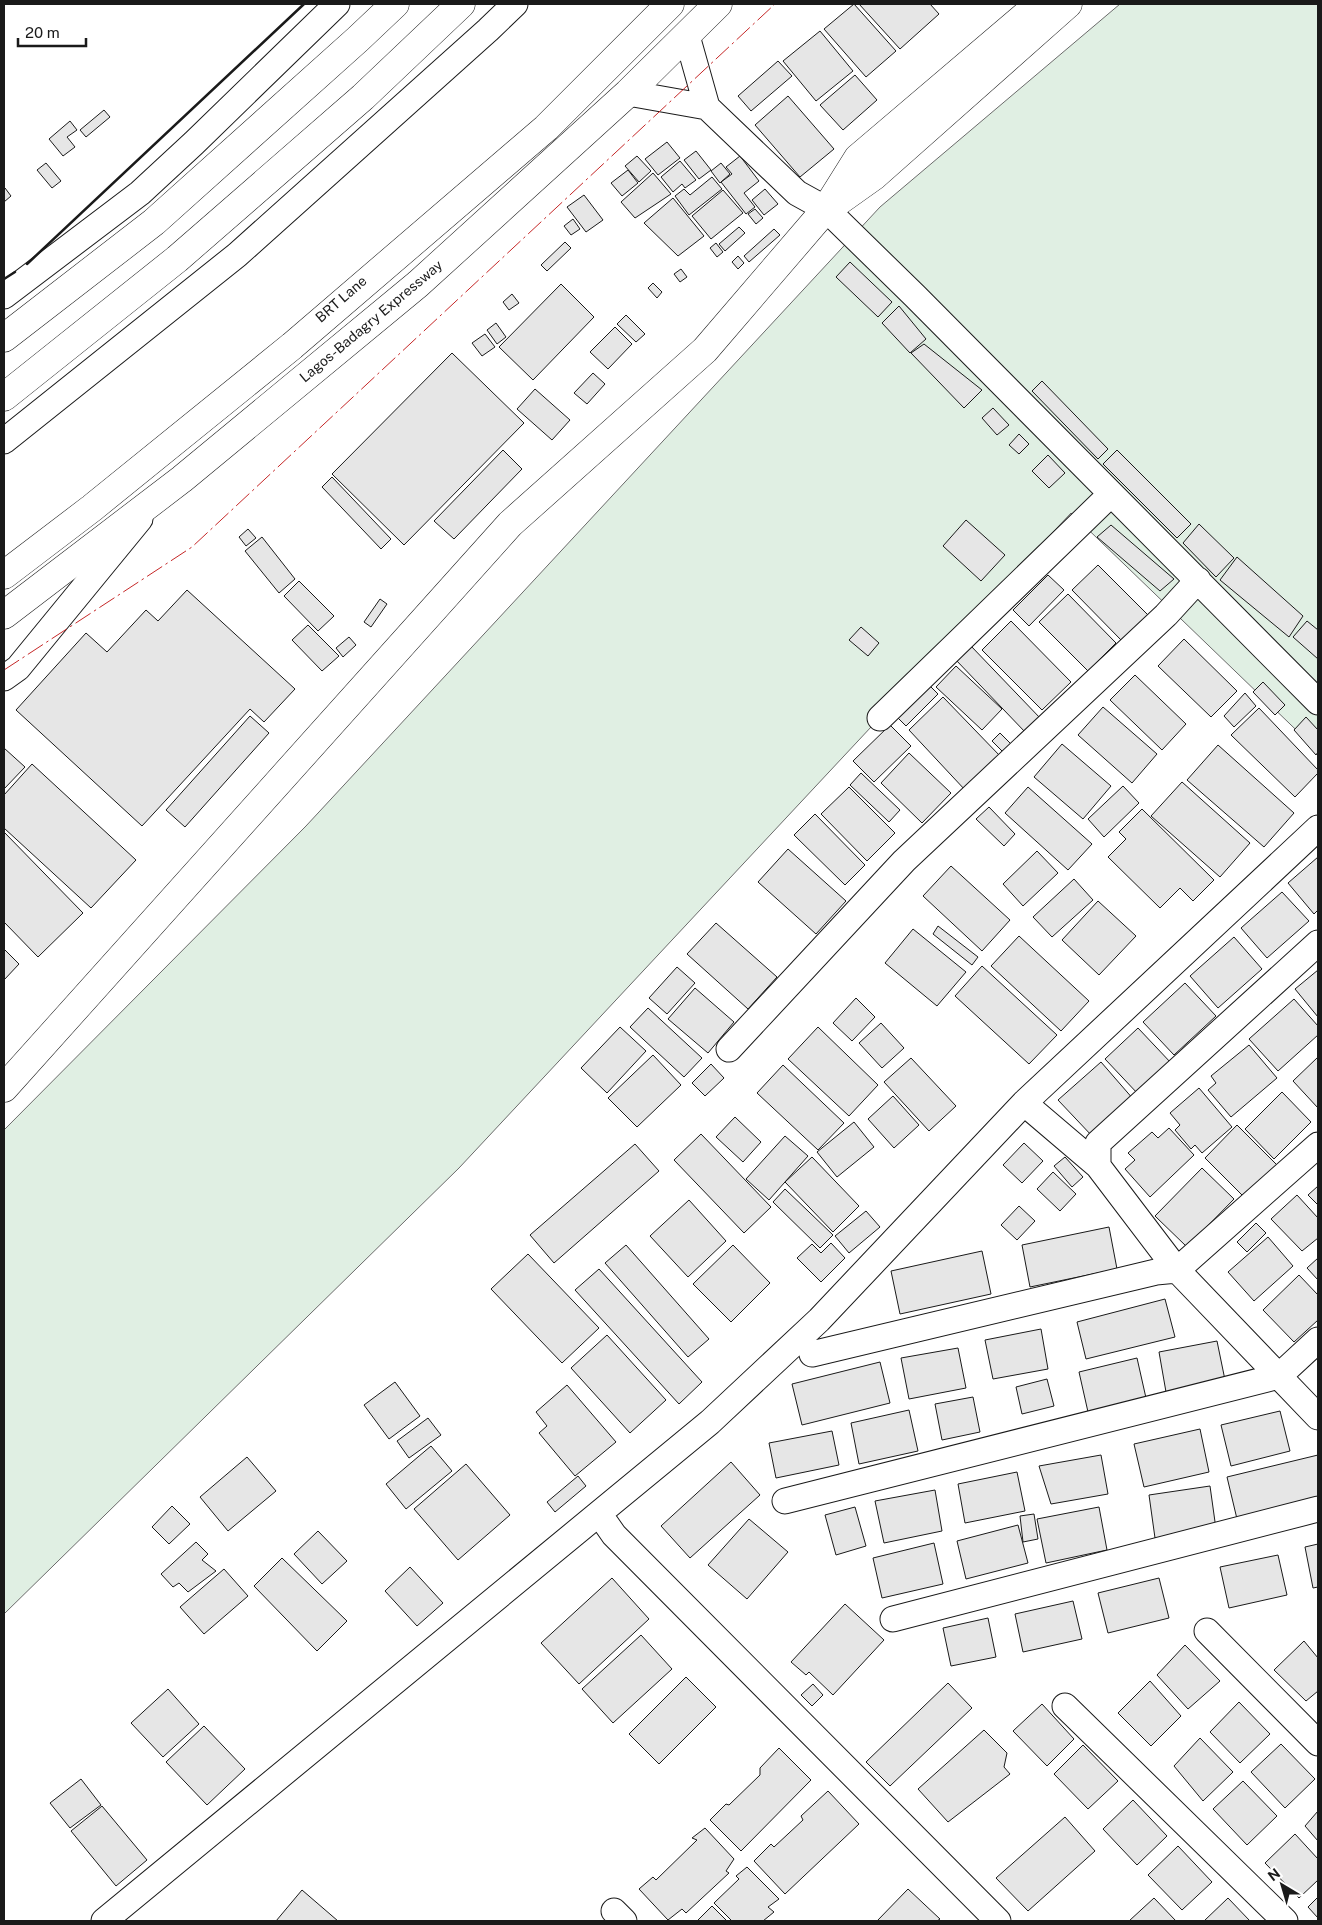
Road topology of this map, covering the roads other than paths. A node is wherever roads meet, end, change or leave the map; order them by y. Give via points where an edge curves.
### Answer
1 (337, 4) edge
2 (394, 4) edge
3 (461, 4) edge
4 (515, 4) edge
5 (662, 4) edge
6 (670, 4) edge
7 (718, 4) edge
8 (1039, 4) edge
9 (1068, 4) edge
10 (687, 36) junction
11 (628, 93) junction
12 (707, 107) junction
13 (826, 209) junction
14 (4, 296) edge
15 (4, 338) edge
16 (4, 398) edge
17 (4, 441) edge
18 (1111, 494) junction
19 (159, 496) junction
20 (4, 575) edge
21 (1198, 580) junction
22 (4, 615) edge
23 (4, 678) edge
24 (1318, 702) edge
25 (880, 718) dead end
26 (1318, 828) edge
27 (1318, 943) edge
28 (729, 1050) dead end
29 (4, 1088) edge
30 (1024, 1103) junction
31 (1318, 1145) edge
32 (1098, 1166) junction
33 (1177, 1270) junction
34 (1318, 1340) edge
35 (812, 1354) dead end
36 (1279, 1376) junction
37 (1318, 1417) edge
38 (785, 1501) dead end
39 (1318, 1509) edge
40 (600, 1515) junction
41 (893, 1619) dead end
42 (1207, 1631) dead end
43 (1065, 1706) dead end
44 (1318, 1743) edge
45 (104, 1921) edge
46 (998, 1921) edge
47 (1285, 1921) edge

1 - 14 street via 140,192
2 - 15 main road via 154,222
3 - 16 main road via 363,98 177,260
4 - 17 street via 237,255
5 - 20 street, BRT Lane via 493,166 368,276 172,443
6 - 20 main road via 546,128 284,352
7 - 10 main road, Lagos-Badagry Expressway
8 - 13 main road via 858,158
9 - 13 main road via 874,176
10 - 11 main road, Lagos-Badagry Expressway
10 - 12 street
11 - 12 street
11 - 19 main road, Lagos-Badagry Expressway via 418,284
12 - 13 street via 797,193
13 - 18 street
13 - 29 main road via 705,350 510,524
18 - 21 street
18 - 25 street
19 - 22 main road, Lagos-Badagry Expressway
19 - 23 street via 18,668
21 - 24 street
21 - 28 street via 1166,615 904,860
26 - 30 street
27 - 32 street via 1098,1143
30 - 32 street
30 - 40 street via 819,1320 710,1422
31 - 33 street
32 - 33 street
33 - 35 street via 1156,1272
33 - 36 street
34 - 36 street
36 - 37 street
36 - 38 street
39 - 41 street
40 - 45 street
40 - 46 street via 614,1535
42 - 44 street
43 - 47 street

